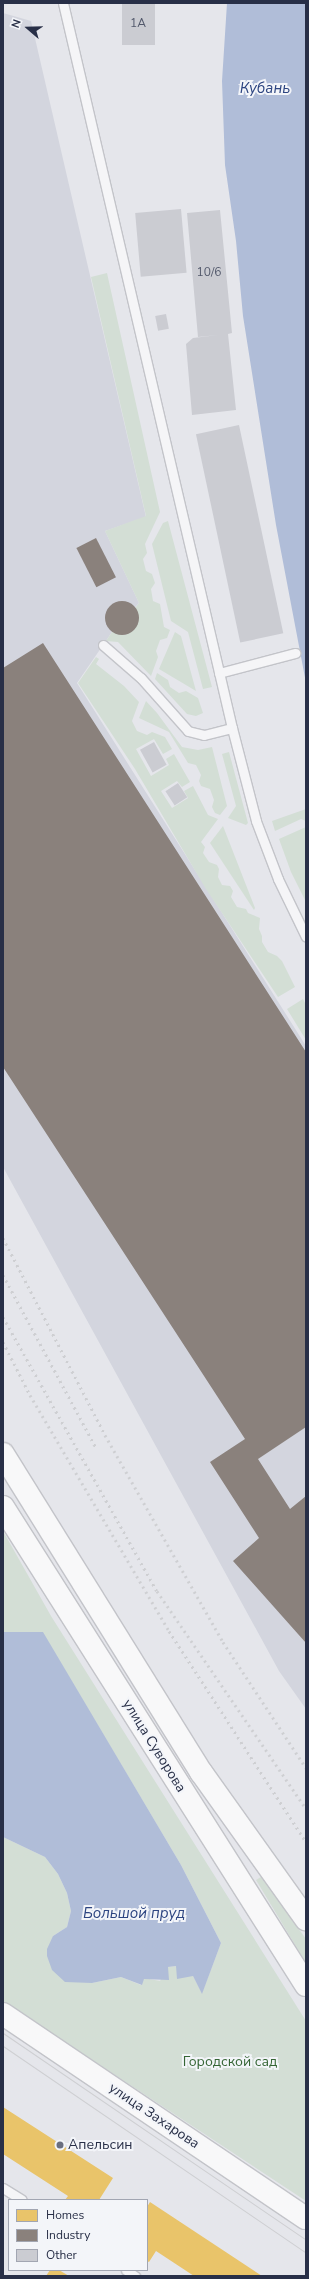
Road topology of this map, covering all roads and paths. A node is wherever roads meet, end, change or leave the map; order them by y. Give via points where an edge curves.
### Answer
1 (63, 3) edge
2 (103, 645) dead end
3 (295, 653) dead end
4 (220, 672) junction
5 (232, 728) junction
6 (306, 937) edge
7 (3, 1454) edge
8 (3, 1507) edge
9 (306, 1919) edge
10 (306, 1985) edge
11 (3, 2014) edge
12 (3, 2188) edge
13 (20, 2199) edge
14 (306, 2218) edge

1 - 4 lane
2 - 5 lane via 141,678 188,731 204,734
3 - 4 lane
4 - 5 lane
5 - 6 lane via 256,821 278,879
7 - 9 main road, улица Суворова via 201,1772
8 - 10 main road, улица Суворова
11 - 14 main road, улица Захарова
12 - 13 lane

